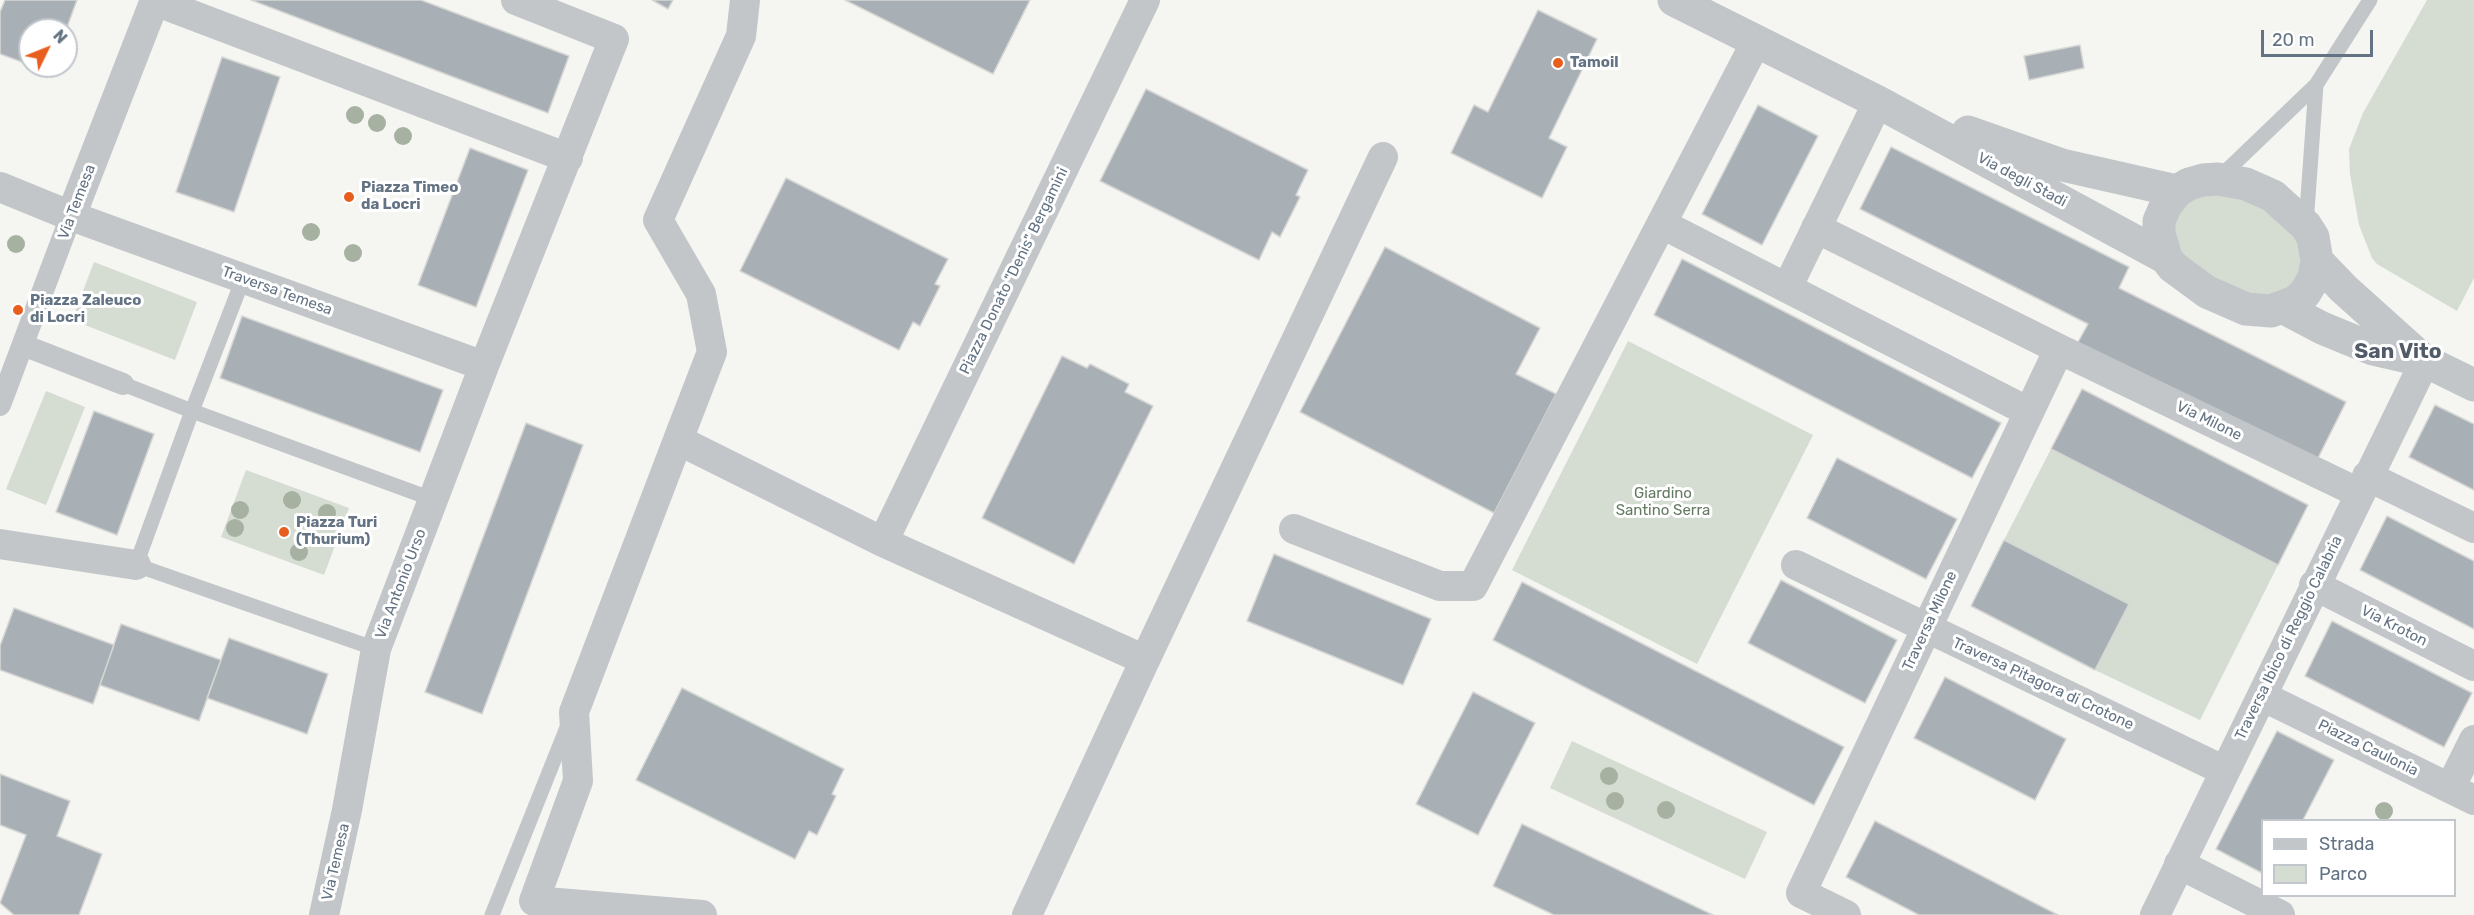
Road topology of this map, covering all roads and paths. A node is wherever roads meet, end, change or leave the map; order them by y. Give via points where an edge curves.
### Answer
1 (516, 0) edge
2 (745, 0) edge
3 (1145, 0) edge
4 (1674, 0) edge
5 (2370, 0) edge
6 (155, 1) edge
7 (1757, 40) junction
8 (2316, 85) junction
9 (1878, 102) junction
10 (1383, 157) dead end
11 (568, 158) junction
12 (2218, 179) junction
13 (0, 188) edge
14 (2177, 191) junction
15 (71, 216) junction
16 (1662, 224) junction
17 (2306, 226) junction
18 (1816, 228) junction
19 (2166, 258) junction
20 (2317, 261) junction
21 (243, 279) junction
22 (1786, 288) junction
23 (2284, 308) junction
24 (23, 345) junction
25 (2059, 349) junction
26 (2425, 361) junction
27 (484, 366) junction
28 (123, 384) joint
29 (2474, 385) edge
30 (0, 405) edge
31 (192, 411) junction
32 (2029, 412) junction
33 (678, 440) junction
34 (2363, 484) junction
35 (432, 499) junction
36 (2474, 528) edge
37 (1294, 529) dead end
38 (883, 542) junction
39 (0, 544) edge
40 (136, 565) junction
41 (1796, 565) dead end
42 (2314, 585) junction
43 (1926, 628) junction
44 (376, 649) junction
45 (1145, 660) junction
46 (2474, 666) edge
47 (2262, 696) junction
48 (574, 712) junction
49 (2474, 740) edge
50 (2225, 771) junction
51 (2462, 794) edge
52 (347, 810) joint
53 (2179, 864) junction
54 (324, 915) edge
55 (492, 915) edge
56 (702, 915) edge
57 (1027, 915) edge
58 (1846, 915) edge
59 (2155, 915) edge
60 (2280, 915) edge

1 - 11 street, Via Antonio Urso via 614,39
2 - 33 street via 741,36 658,220 701,294 712,352
3 - 38 street, Piazza Donato "Denis" Bergamini
4 - 7 street, Via degli Stadi
5 - 8 lane
6 - 11 street
6 - 15 street, Via Temesa
7 - 9 street, Via degli Stadi
7 - 16 street
8 - 12 lane
8 - 17 lane
9 - 14 street, Via degli Stadi via 2062,165
9 - 18 street
9 - 19 street, Via degli Stadi
10 - 45 street
11 - 27 street, Via Antonio Urso
12 - 14 street via 2189,184
12 - 17 street via 2246,184 2273,196
13 - 15 street
14 - 19 street via 2159,221 2158,234
15 - 21 street, Traversa Temesa
15 - 24 street, Via Temesa
16 - 22 street
16 - 37 street via 1473,586 1440,586
17 - 20 street via 2313,237
18 - 22 street
18 - 25 street, Via Milone
19 - 23 street, Via degli Stadi via 2207,292 2246,309 2259,312
20 - 23 street via 2314,278 2305,293
20 - 26 street
21 - 27 street, Traversa Temesa
21 - 31 lane
22 - 32 street
23 - 26 street via 2373,349
24 - 28 street
24 - 30 street, Via Temesa
25 - 32 street, Traversa Milone
25 - 34 street, Via Milone
26 - 29 street
26 - 34 street, Traversa Ibico di Reggio Calabria
27 - 35 street, Via Antonio Urso
28 - 31 lane
31 - 35 lane
31 - 40 lane
32 - 43 street, Traversa Milone
33 - 38 street
33 - 48 street
34 - 36 street, Via Milone
34 - 42 street, Traversa Ibico di Reggio Calabria
35 - 44 street, Via Antonio Urso
38 - 45 street
39 - 40 street
40 - 44 lane
41 - 43 street, Traversa Pitagora di Crotone
42 - 46 street, Via Kroton
42 - 47 street, Traversa Ibico di Reggio Calabria
43 - 50 street, Traversa Pitagora di Crotone
43 - 58 street, Traversa Milone via 1801,893
44 - 52 street, Via Antonio Urso
45 - 57 street
47 - 50 street, Traversa Ibico di Reggio Calabria
47 - 51 street, Piazza Caulonia
48 - 55 lane
48 - 56 street via 578,781 534,901
49 - 51 street
50 - 53 street, Traversa Ibico di Reggio Calabria
52 - 54 street, Via Temesa
53 - 59 street, Traversa Ibico di Reggio Calabria
53 - 60 street

